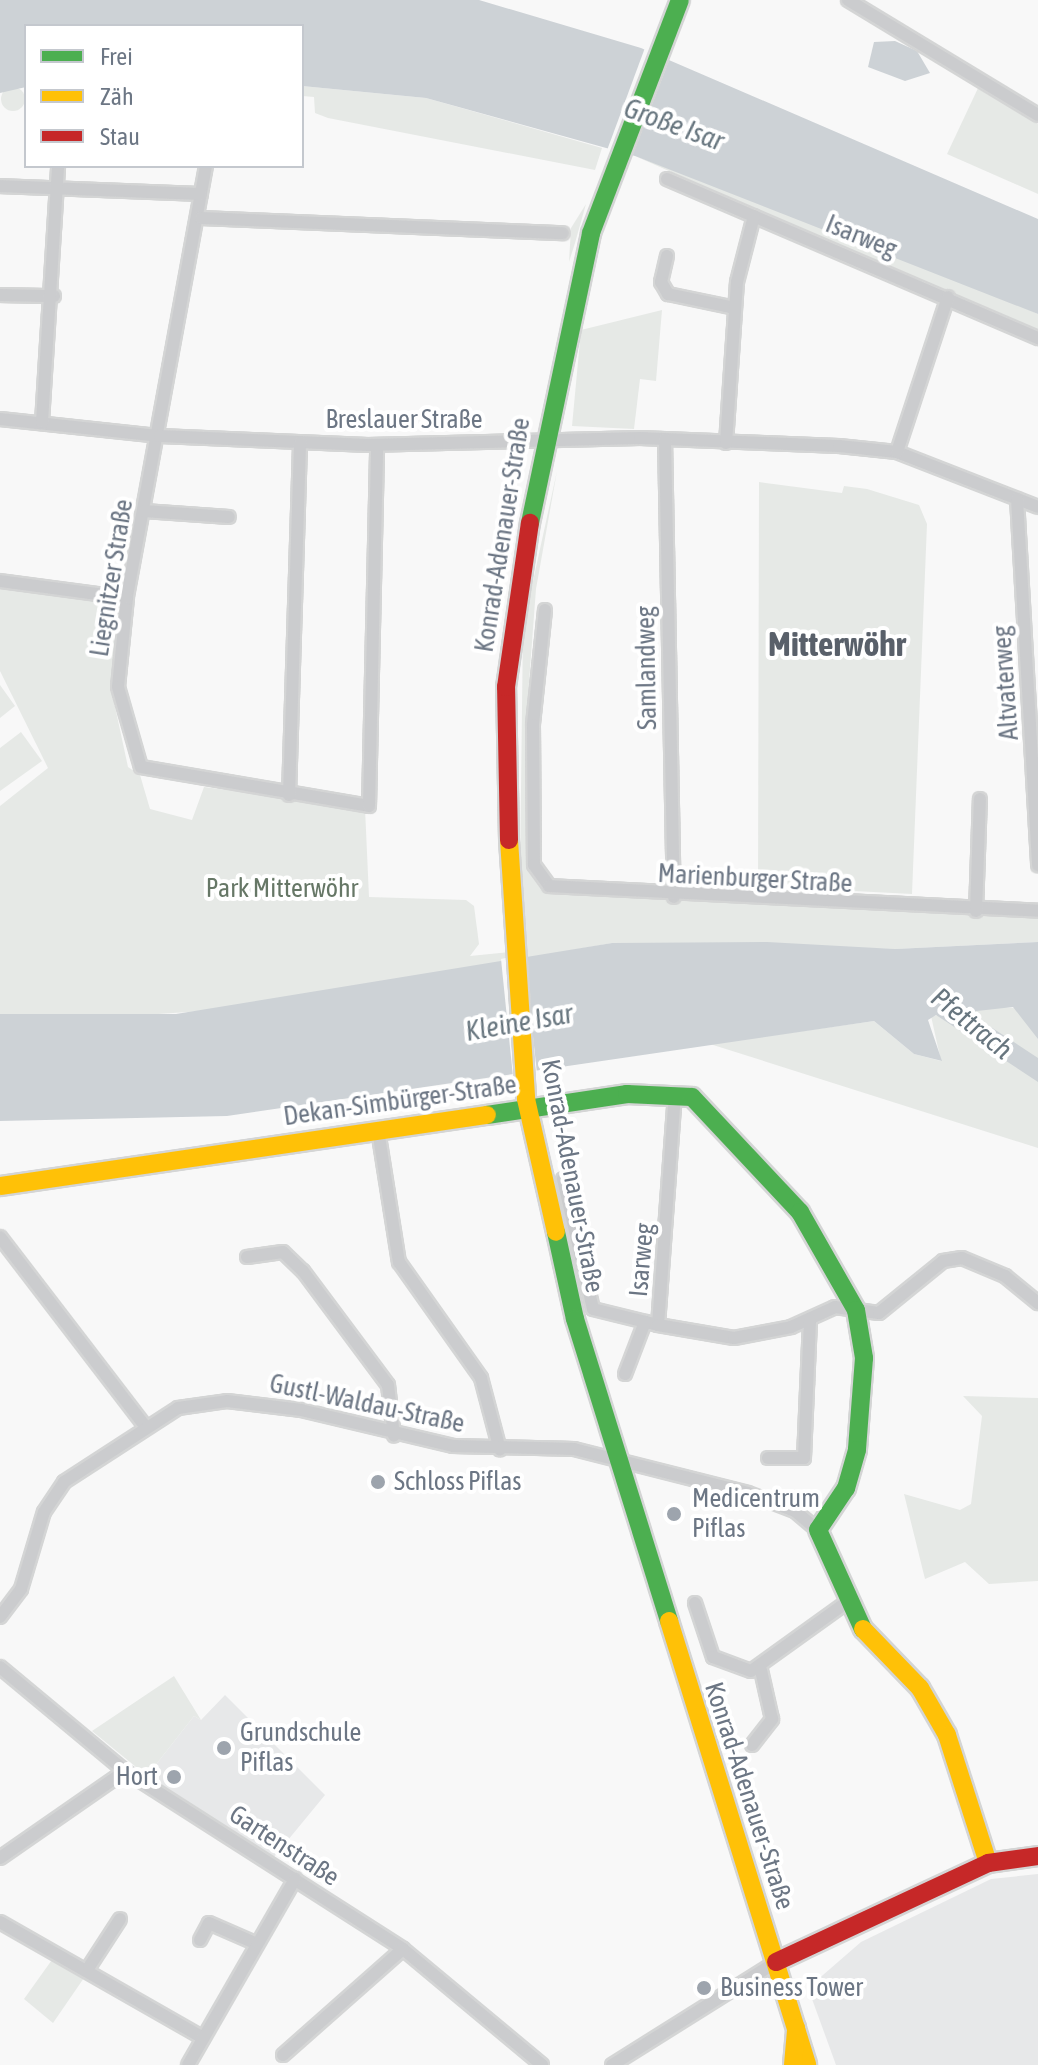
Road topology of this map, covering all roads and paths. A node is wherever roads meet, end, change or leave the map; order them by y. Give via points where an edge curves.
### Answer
1 (680, 0) edge
2 (848, 0) edge
3 (1038, 115) edge
4 (58, 168) edge
5 (206, 168) edge
6 (667, 179) dead end
7 (0, 186) edge
8 (58, 187) junction
9 (201, 194) junction
10 (754, 216) junction
11 (201, 218) junction
12 (563, 233) dead end
13 (667, 256) dead end
14 (0, 295) edge
15 (54, 296) junction
16 (948, 297) junction
17 (735, 308) junction
18 (1038, 338) edge
19 (0, 419) edge
20 (42, 422) junction
21 (160, 436) junction
22 (542, 439) junction
23 (665, 439) junction
24 (300, 442) junction
25 (726, 443) junction
26 (377, 445) junction
27 (897, 452) junction
28 (1017, 499) junction
29 (1038, 507) edge
30 (144, 511) junction
31 (229, 517) dead end
32 (0, 581) edge
33 (127, 598) junction
34 (545, 610) dead end
35 (289, 795) junction
36 (980, 799) dead end
37 (1038, 865) edge
38 (674, 897) junction
39 (976, 911) junction
40 (1038, 911) edge
41 (675, 1094) junction
42 (527, 1105) junction
43 (378, 1130) junction
44 (563, 1179) dead end
45 (0, 1186) edge
46 (0, 1237) edge
47 (247, 1257) dead end
48 (1038, 1303) edge
49 (856, 1310) junction
50 (810, 1320) junction
51 (645, 1322) junction
52 (658, 1325) junction
53 (625, 1374) dead end
54 (145, 1426) junction
55 (394, 1436) junction
56 (500, 1450) junction
57 (615, 1458) junction
58 (768, 1458) dead end
59 (818, 1530) junction
60 (847, 1602) junction
61 (695, 1603) dead end
62 (0, 1617) edge
63 (0, 1667) edge
64 (761, 1670) junction
65 (752, 1745) dead end
66 (125, 1771) junction
67 (1038, 1856) edge
68 (0, 1858) edge
69 (988, 1863) junction
70 (295, 1879) junction
71 (120, 1919) dead end
72 (0, 1922) edge
73 (200, 1940) dead end
74 (257, 1944) junction
75 (403, 1949) junction
76 (776, 1962) junction
77 (89, 1967) junction
78 (203, 2038) junction
79 (283, 2055) dead end
80 (803, 2064) edge
81 (188, 2065) edge
82 (542, 2065) edge
83 (612, 2065) edge

1 - 22 main road, Konrad-Adenauer-Straße via 576,285
2 - 3 street
4 - 8 street
5 - 9 street, Liegnitzer Straße
6 - 10 street, Isarweg
7 - 8 street
8 - 9 street
8 - 15 street
9 - 11 street, Liegnitzer Straße
10 - 16 street, Isarweg
10 - 17 street
11 - 12 street
11 - 21 street, Liegnitzer Straße
13 - 17 street via 661,282 668,294
14 - 15 street
15 - 20 street
16 - 18 street, Isarweg
16 - 27 street
17 - 25 street
19 - 20 street, Breslauer Straße
20 - 21 street, Breslauer Straße
21 - 24 street, Breslauer Straße
21 - 30 street, Liegnitzer Straße
22 - 23 street, Breslauer Straße
22 - 26 street, Breslauer Straße
22 - 42 main road, Konrad-Adenauer-Straße via 506,687 510,929
23 - 25 street, Breslauer Straße
23 - 38 street, Samlandweg
24 - 26 street, Breslauer Straße
24 - 35 street
25 - 27 street, Breslauer Straße
26 - 35 street, Liegnitzer Straße via 369,806
27 - 28 street, Breslauer Straße
28 - 29 street, Breslauer Straße
28 - 37 street, Altvaterweg
30 - 31 street
30 - 33 street, Liegnitzer Straße
32 - 33 street
33 - 35 street, Liegnitzer Straße via 118,687 135,763
34 - 38 street, Marienburger Straße via 533,725 538,876 562,891
36 - 39 street
38 - 39 street, Marienburger Straße
39 - 40 street, Marienburger Straße
41 - 42 main road, Dekan-Simbürger-Straße
41 - 49 main road via 692,1097 800,1212
41 - 52 street, Isarweg
42 - 43 main road, Dekan-Simbürger-Straße
42 - 57 main road, Konrad-Adenauer-Straße
43 - 45 main road, Dekan-Simbürger-Straße
43 - 56 street via 399,1262 481,1378
44 - 51 street, Isarweg via 593,1309
46 - 54 street
47 - 55 street via 283,1252 303,1271 388,1385
48 - 49 street via 1005,1276 962,1258 943,1261 879,1313
49 - 50 street via 835,1307
49 - 59 main road via 864,1358 857,1450 846,1488
50 - 52 street via 734,1338
50 - 58 street via 804,1458
51 - 52 street, Isarweg
51 - 53 street
54 - 55 street, Gustl-Waldau-Straße via 178,1408 250,1402
54 - 62 street, Gustl-Waldau-Straße via 64,1482 44,1512 21,1589
55 - 56 street, Gustl-Waldau-Straße
56 - 57 street, Gustl-Waldau-Straße via 574,1449
57 - 59 street, Gustl-Waldau-Straße via 748,1493 795,1511
57 - 76 main road, Konrad-Adenauer-Straße
59 - 60 main road
60 - 64 street
60 - 69 main road via 869,1642 931,1703 963,1771
61 - 64 street via 713,1657
63 - 66 street, Gartenstraße
64 - 65 street via 772,1719
66 - 68 street
66 - 70 street, Gartenstraße
67 - 69 main road
69 - 76 main road
70 - 74 street
70 - 75 street, Gartenstraße
71 - 77 street
72 - 77 street
73 - 74 street via 209,1923
74 - 78 street
75 - 79 street
75 - 82 street, Gartenstraße
76 - 80 main road, Konrad-Adenauer-Straße
76 - 83 street
77 - 78 street
78 - 81 street

